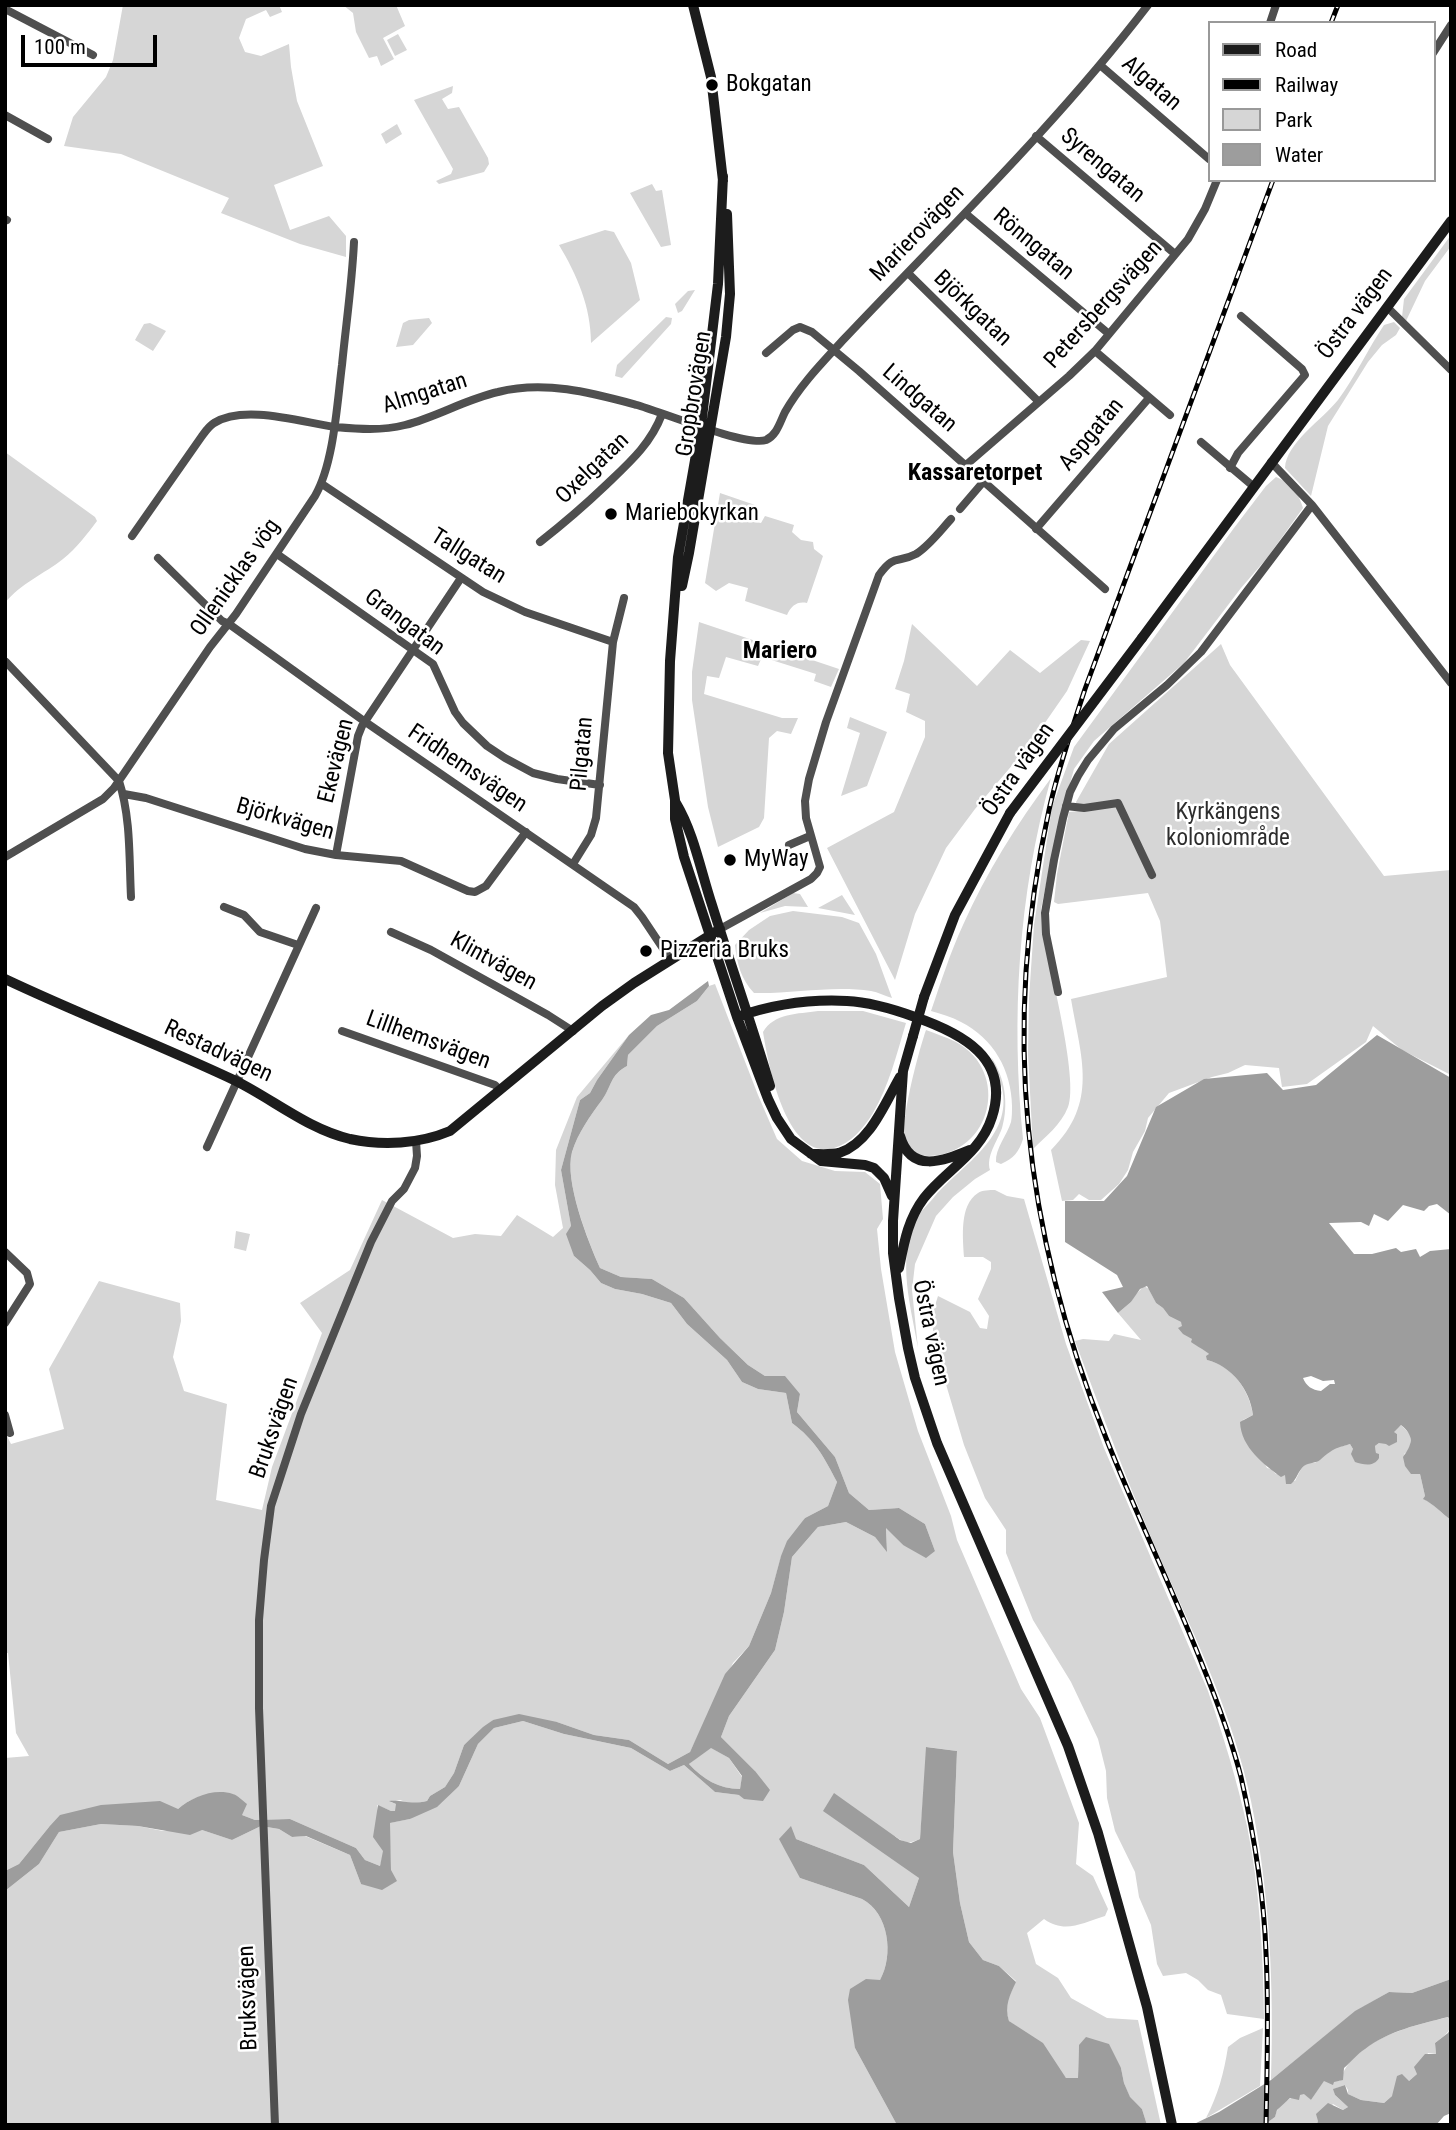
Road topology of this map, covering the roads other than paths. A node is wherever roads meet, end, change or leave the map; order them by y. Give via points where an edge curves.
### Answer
1 (693, 5) edge
2 (1148, 5) edge
3 (5, 9) edge
4 (1451, 25) edge
5 (1435, 50) edge
6 (93, 55) dead end
7 (1100, 65) junction
8 (5, 115) edge
9 (1037, 136) junction
10 (48, 139) dead end
11 (1208, 158) edge
12 (1216, 182) edge
13 (965, 213) junction
14 (1451, 222) edge
15 (354, 242) dead end
16 (1175, 254) junction
17 (908, 273) junction
18 (1387, 307) junction
19 (1241, 316) dead end
20 (1109, 334) junction
21 (834, 350) junction
22 (1095, 351) junction
23 (766, 354) dead end
24 (1451, 370) edge
25 (1149, 398) junction
26 (1039, 402) junction
27 (662, 414) junction
28 (1170, 415) dead end
29 (334, 426) junction
30 (706, 429) junction
31 (1200, 442) dead end
32 (1271, 462) junction
33 (965, 465) junction
34 (1230, 467) junction
35 (984, 481) junction
36 (322, 484) junction
37 (1253, 486) junction
38 (1312, 505) junction
39 (960, 509) dead end
40 (951, 519) dead end
41 (1036, 528) junction
42 (132, 536) dead end
43 (540, 542) dead end
44 (277, 554) junction
45 (158, 558) dead end
46 (461, 578) junction
47 (1105, 589) dead end
48 (624, 598) dead end
49 (229, 624) junction
50 (610, 640) junction
51 (412, 649) junction
52 (6, 662) edge
53 (1451, 682) edge
54 (364, 721) junction
55 (120, 780) junction
56 (600, 785) junction
57 (124, 794) junction
58 (1066, 806) junction
59 (526, 832) junction
60 (810, 836) junction
61 (789, 845) dead end
62 (336, 855) junction
63 (5, 857) edge
64 (573, 864) junction
65 (1151, 873) dead end
66 (131, 897) dead end
67 (224, 907) dead end
68 (316, 908) dead end
69 (391, 932) dead end
70 (715, 932) junction
71 (298, 945) junction
72 (670, 959) junction
73 (5, 979) edge
74 (1058, 992) dead end
75 (748, 1013) junction
76 (737, 1017) junction
77 (342, 1031) dead end
78 (573, 1031) junction
79 (903, 1071) junction
80 (237, 1082) junction
81 (500, 1090) junction
82 (777, 1118) junction
83 (898, 1130) junction
84 (416, 1141) junction
85 (207, 1147) dead end
86 (973, 1149) junction
87 (810, 1154) junction
88 (893, 1199) junction
89 (5, 1252) edge
90 (896, 1277) junction
91 (5, 1323) edge
92 (5, 1415) edge
93 (10, 1433) dead end
94 (275, 2125) edge
95 (1172, 2125) edge

1 - 30 street, Gropbrovägen via 710,77 723,176
2 - 7 street, Marierovägen
3 - 6 street
4 - 5 street
7 - 9 street, Marierovägen
7 - 11 street, Algatan
8 - 10 street
9 - 13 street, Marierovägen
9 - 16 street, Syrengatan
12 - 16 street, Petersbergsvägen via 1196,226
13 - 17 street, Marierovägen
13 - 20 street, Rönngatan
14 - 18 street, Östra vägen
15 - 29 street, Ollenicklas vög
16 - 20 street, Petersbergsvägen
17 - 21 street, Marierovägen
17 - 26 street, Björkgatan
18 - 24 street
18 - 32 street, Östra vägen
19 - 34 street via 1306,375
20 - 22 street, Petersbergsvägen
21 - 23 street, Lindgatan via 800,327
21 - 30 street, Marierovägen via 799,391 771,436 753,442
21 - 33 street, Lindgatan
22 - 25 street
22 - 26 street, Petersbergsvägen
25 - 28 street
25 - 41 street, Aspgatan
26 - 33 street, Petersbergsvägen
27 - 29 street, Almgatan via 582,391 539,387 501,391 390,429
27 - 30 street, Almgatan
27 - 43 street, Oxelgatan via 637,455
29 - 36 street, Ollenicklas vög
29 - 42 street, Almgatan via 244,414 214,424 183,460
30 - 70 street, Gropbrovägen via 678,557 667,728 675,800 685,817
31 - 34 street
32 - 37 street, Östra vägen
32 - 38 street
33 - 35 street, Lindgatan
34 - 37 street
35 - 39 street
35 - 41 street, Lindgatan
36 - 44 street, Ollenicklas vög
36 - 46 street, Tallgatan
37 - 79 street, Östra vägen, bridge via 1010,813 955,915
38 - 53 street
38 - 58 street via 1201,652 1101,743 1078,776
40 - 60 street via 921,550 895,559 879,575 808,779 805,801
41 - 47 street, Lindgatan
44 - 49 street, Ollenicklas vög
44 - 51 street, Grangatan
45 - 49 street, Fridhemsvägen
46 - 50 street, Tallgatan via 525,612
46 - 51 street, Ekevägen
48 - 50 street, Pilgatan
49 - 54 street, Fridhemsvägen
49 - 55 street, Ollenicklas vög
50 - 56 street, Pilgatan
51 - 54 street, Ekevägen
51 - 56 street, Grangatan via 433,664 455,712 487,746 533,773
52 - 55 street
54 - 59 street, Fridhemsvägen
54 - 62 street, Ekevägen
55 - 57 street
55 - 63 street, Ollenicklas vög via 103,799
56 - 64 street, Pilgatan via 594,827
57 - 62 street, Björkvägen
57 - 66 street
58 - 65 street via 1118,803
58 - 74 street via 1045,913
59 - 62 street, Björkvägen via 486,886 475,892 401,861
59 - 64 street, Fridhemsvägen
60 - 61 street
60 - 70 street via 820,867 817,873
64 - 72 street, Fridhemsvägen via 638,912
67 - 71 street via 244,915 260,932
68 - 71 street
69 - 78 street, Klintvägen
70 - 72 street
70 - 75 street, Gropbrovägen
70 - 76 street, Gropbrovägen
71 - 80 street
72 - 78 street
73 - 80 street, Restadvägen
75 - 76 street
75 - 82 street, Gropbrovägen
75 - 86 street via 808,1002 849,1001 878,1005 960,1036 979,1051 995,1088 990,1124
76 - 82 street, Gropbrovägen
77 - 81 street, Lillhemsvägen
78 - 81 street
79 - 83 street, Östra vägen
79 - 87 street via 855,1144 839,1153
80 - 84 street, Restadvägen via 339,1136 383,1143
80 - 85 street
81 - 84 street via 450,1130
82 - 87 street via 791,1139
83 - 86 street via 905,1150 918,1159 937,1162
83 - 88 street, Östra vägen
84 - 94 street, Bruksvägen via 415,1168 371,1242 301,1414 271,1506 259,1620
86 - 90 street via 932,1190 911,1219
87 - 88 street via 821,1161 874,1168
88 - 90 street, Östra vägen
89 - 91 street via 27,1273 30,1284
90 - 95 street, Östra vägen via 915,1378 937,1443 1068,1746 1098,1833 1147,2007
92 - 93 street

